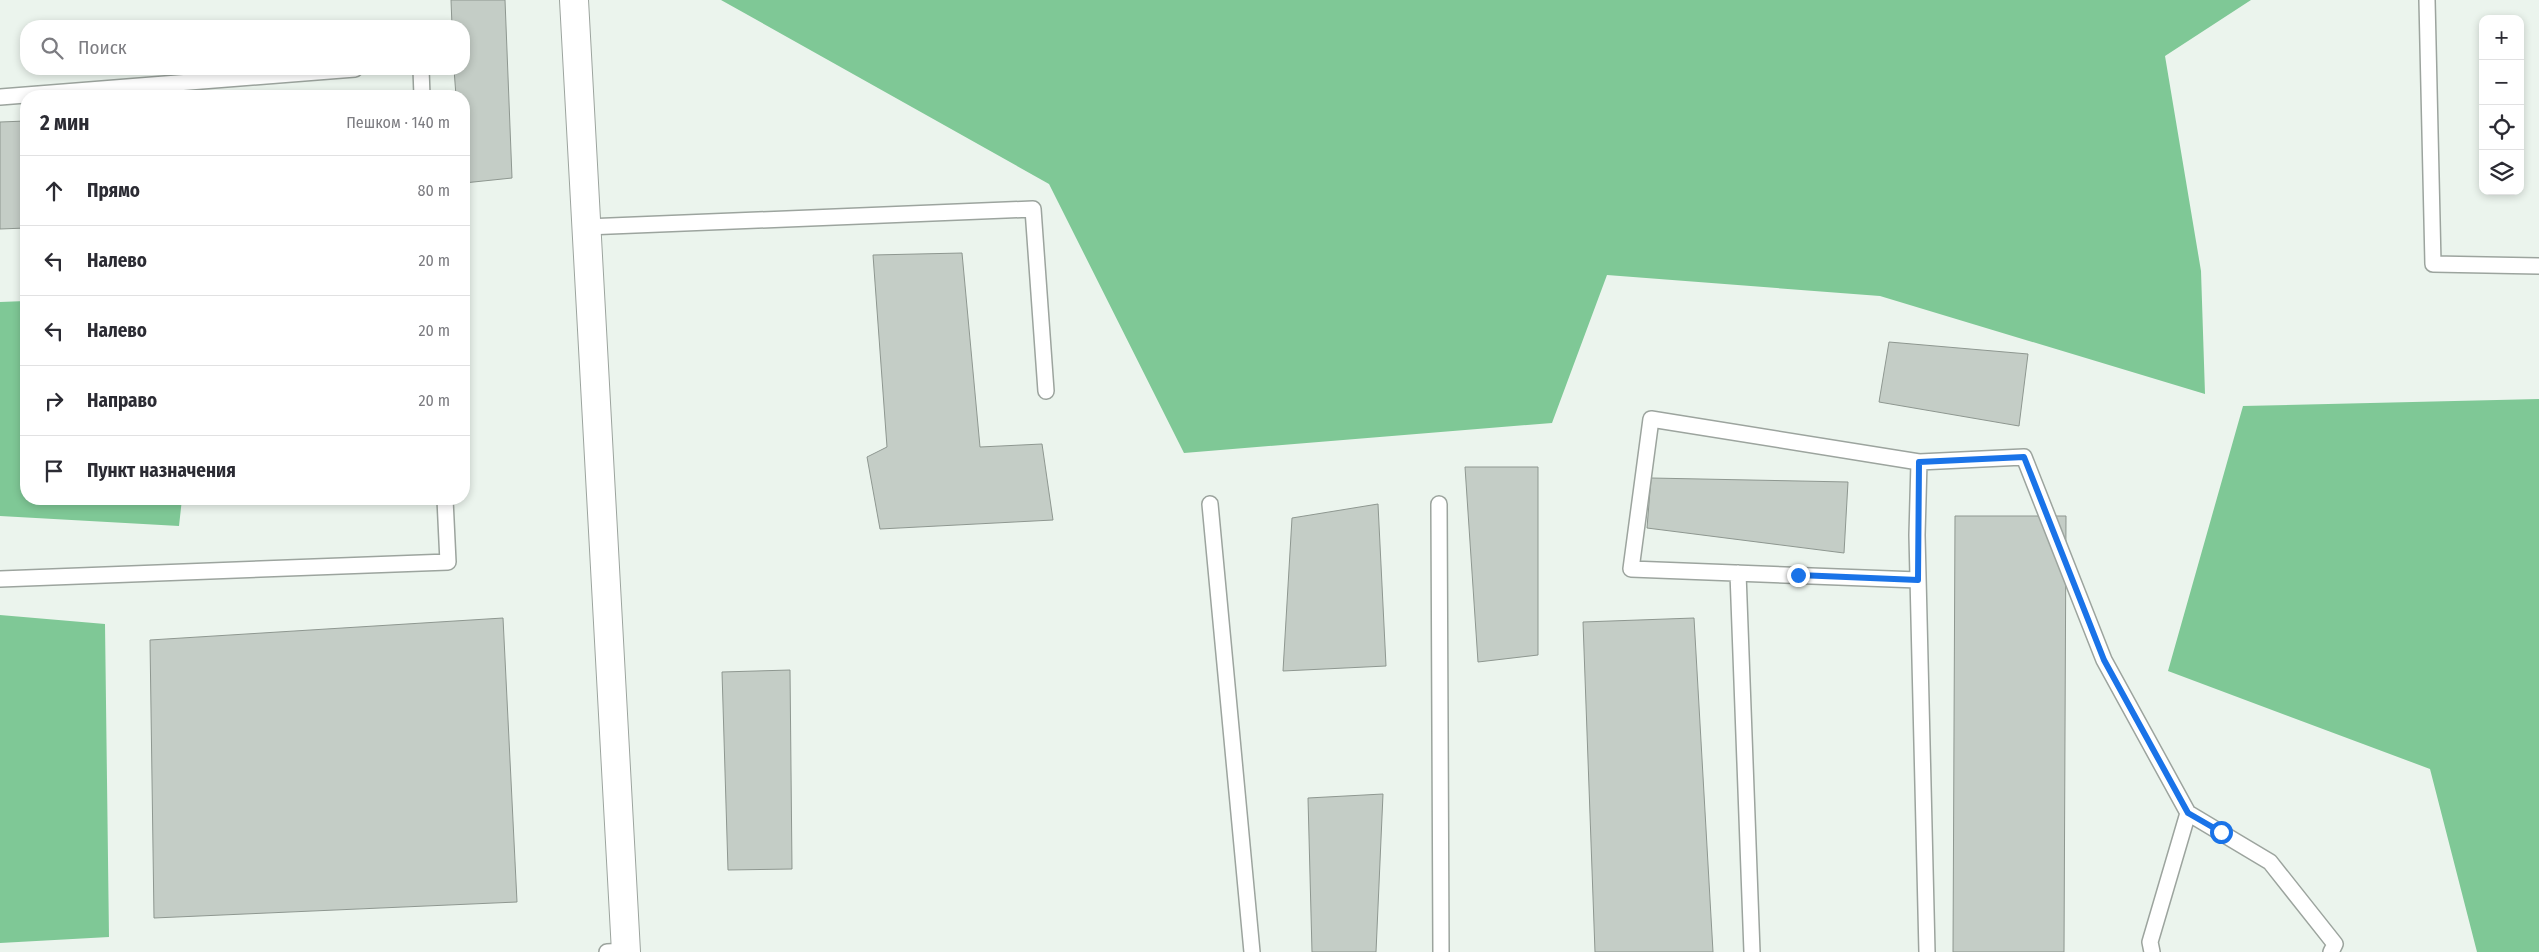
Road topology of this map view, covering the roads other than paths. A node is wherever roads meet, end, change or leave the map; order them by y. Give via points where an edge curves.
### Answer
1 (574, 0) edge
2 (2428, 0) edge
3 (279, 75) edge
4 (421, 75) edge
5 (89, 90) edge
6 (422, 90) edge
7 (20, 95) edge
8 (0, 97) edge
9 (586, 228) junction
10 (2539, 266) edge
11 (1046, 391) dead end
12 (1919, 462) junction
13 (1210, 504) dead end
14 (1439, 504) dead end
15 (445, 505) edge
16 (1738, 573) junction
17 (0, 579) edge
18 (1918, 580) junction
19 (2188, 813) junction
20 (619, 952) edge
21 (1252, 952) edge
22 (1441, 952) edge
23 (1752, 952) edge
24 (1927, 952) edge
25 (2152, 952) edge
26 (2331, 952) edge

1 - 9 street
2 - 10 lane via 2432,264
3 - 5 lane
4 - 6 lane
7 - 8 lane
9 - 11 lane via 1033,209
9 - 20 street
12 - 16 lane via 1651,418 1631,570
12 - 18 lane
12 - 19 lane via 2024,457 2104,660
13 - 21 lane
14 - 22 lane
15 - 17 lane via 448,562
16 - 18 lane
16 - 23 lane
18 - 24 lane
19 - 25 lane via 2150,942
19 - 26 lane via 2270,862 2335,944

